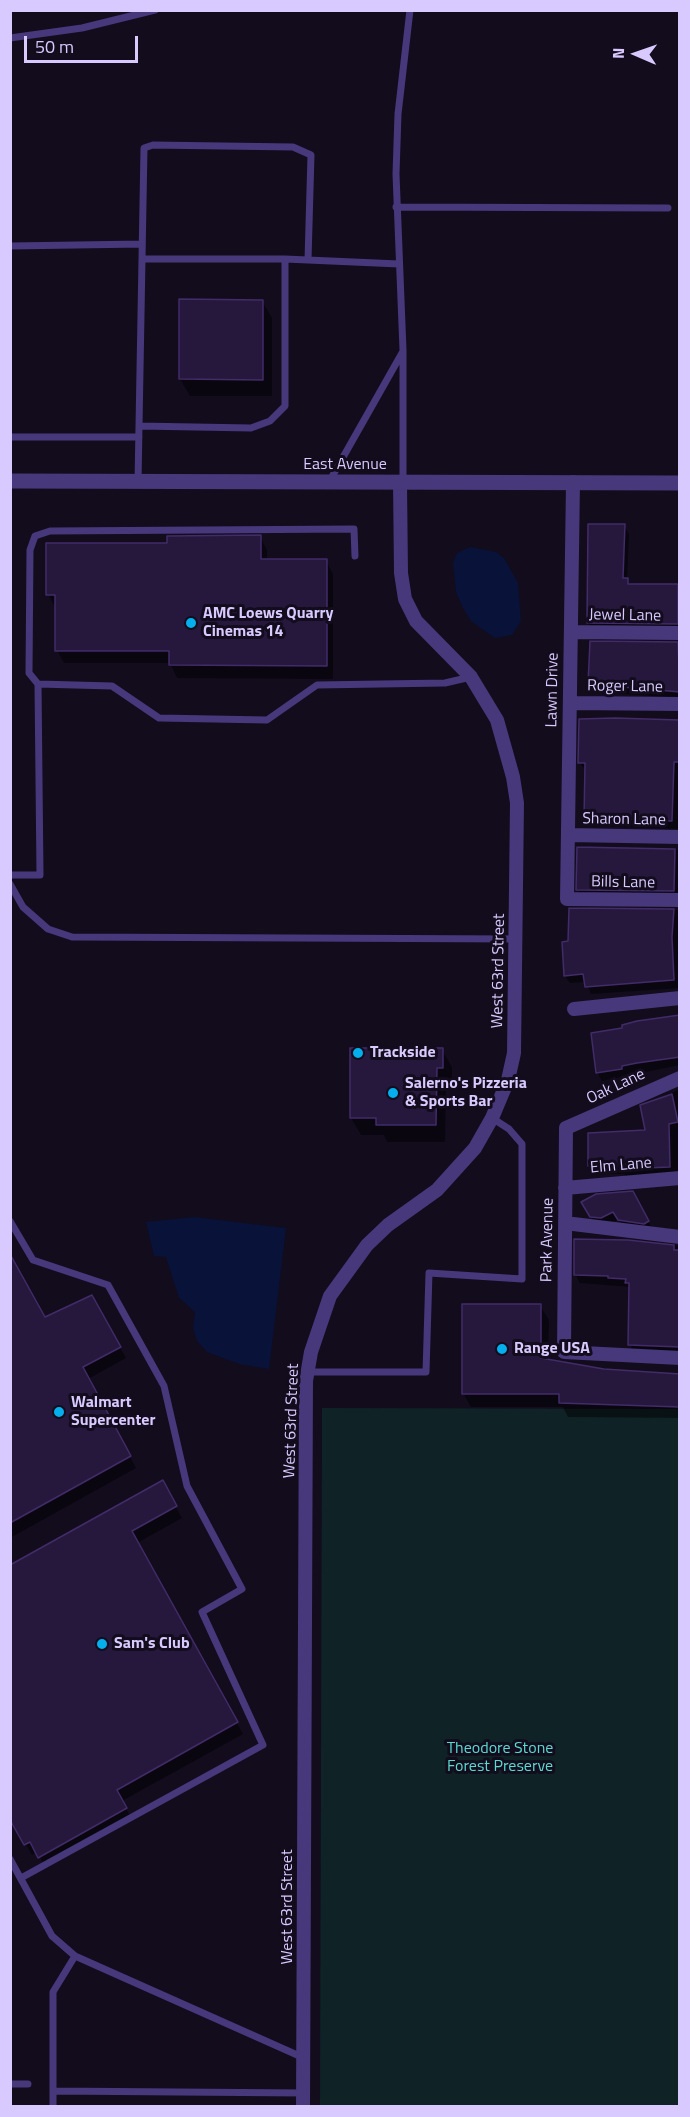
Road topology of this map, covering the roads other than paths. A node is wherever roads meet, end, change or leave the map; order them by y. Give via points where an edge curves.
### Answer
1 (155, 10) edge
2 (410, 10) edge
3 (10, 38) edge
4 (396, 207) junction
5 (668, 208) dead end
6 (142, 244) junction
7 (10, 246) edge
8 (142, 259) junction
9 (285, 259) junction
10 (308, 260) junction
11 (399, 264) junction
12 (403, 350) junction
13 (139, 426) junction
14 (10, 436) edge
15 (139, 437) junction
16 (10, 481) edge
17 (138, 482) junction
18 (573, 482) junction
19 (329, 483) junction
20 (680, 483) edge
21 (401, 484) junction
22 (355, 556) dead end
23 (571, 632) junction
24 (680, 633) edge
25 (471, 677) junction
26 (38, 684) junction
27 (570, 703) junction
28 (680, 704) edge
29 (568, 835) junction
30 (680, 837) edge
31 (10, 875) edge
32 (10, 884) edge
33 (567, 899) joint
34 (680, 900) edge
35 (516, 939) junction
36 (680, 999) edge
37 (574, 1009) dead end
38 (680, 1078) edge
39 (492, 1118) junction
40 (566, 1128) joint
41 (680, 1178) edge
42 (565, 1188) junction
43 (10, 1221) edge
44 (565, 1223) junction
45 (680, 1237) edge
46 (680, 1358) edge
47 (308, 1372) junction
48 (10, 1858) edge
49 (21, 1878) junction
50 (75, 1956) junction
51 (304, 2058) junction
52 (10, 2084) edge
53 (28, 2084) dead end
54 (53, 2091) junction
55 (304, 2100) edge
56 (52, 2106) edge

1 - 3 lane via 82,28
2 - 4 lane via 398,114
4 - 5 lane
4 - 11 lane
6 - 7 lane
6 - 8 lane
6 - 10 lane via 144,148 293,147 311,154
8 - 9 lane
8 - 13 lane
9 - 10 lane
9 - 13 lane via 285,406 270,421 251,428
10 - 11 lane
11 - 12 lane
12 - 19 lane
12 - 21 lane
13 - 15 lane
14 - 15 lane
15 - 17 lane
16 - 17 street, East Avenue
17 - 19 street, East Avenue
18 - 20 street, East Avenue
18 - 21 street, East Avenue
18 - 23 street, Lawn Drive
19 - 21 street, East Avenue
21 - 25 street, West 63rd Street via 401,573 405,599 416,621
22 - 26 lane via 354,529 50,531 34,536 30,550 29,672
23 - 24 street, Jewel Lane
23 - 27 street, Lawn Drive
25 - 26 lane via 445,683 317,685 267,720 159,718 112,686
25 - 35 street, West 63rd Street via 497,720 513,777 517,803
26 - 31 lane via 40,875
27 - 28 street, Roger Lane
27 - 29 street, Lawn Drive
29 - 30 street, Sharon Lane
29 - 33 street, Lawn Drive
32 - 35 lane via 23,907 48,929 72,937
33 - 34 street, Bills Lane
35 - 39 street, West 63rd Street via 514,1053
36 - 37 street
38 - 40 street, Oak Lane
39 - 47 street, West 63rd Street via 475,1148 437,1190 388,1226 347,1270 330,1296
39 - 47 lane via 522,1144 522,1279 429,1274 426,1372
40 - 42 street, Park Avenue
41 - 42 street, Elm Lane
42 - 44 street, Park Avenue
43 - 49 lane via 33,1260 108,1284 164,1386 187,1486 242,1589 201,1612 264,1745
44 - 45 street
44 - 46 street, Park Avenue via 564,1352
47 - 51 street, West 63rd Street
48 - 49 lane
49 - 50 lane via 52,1936
50 - 51 lane
50 - 54 lane via 52,1992
51 - 55 street, West 63rd Street
52 - 53 lane
54 - 55 lane
54 - 56 lane

